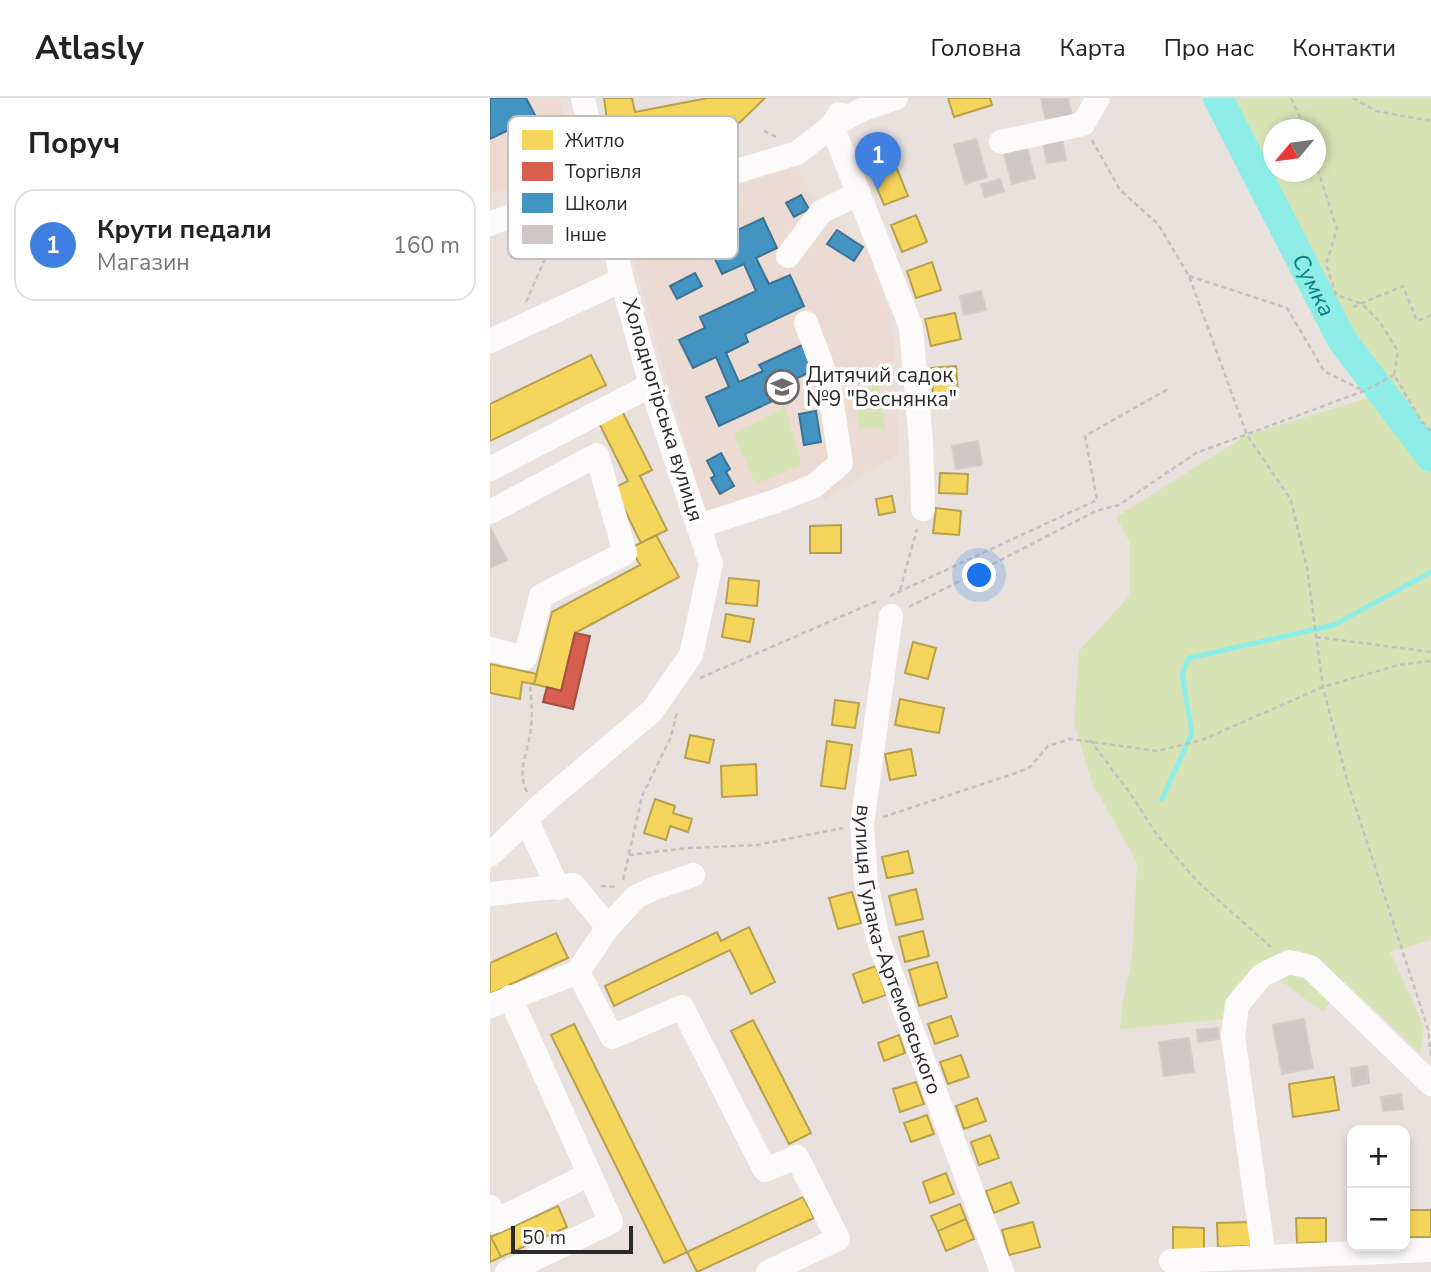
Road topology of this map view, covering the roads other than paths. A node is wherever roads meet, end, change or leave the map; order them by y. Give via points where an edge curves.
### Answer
1 (583, 98) edge
2 (848, 98) edge
3 (896, 98) edge
4 (1098, 98) edge
5 (587, 116) edge
6 (832, 126) junction
7 (1001, 142) dead end
8 (738, 171) edge
9 (859, 193) junction
10 (508, 217) edge
11 (490, 224) edge
12 (788, 256) dead end
13 (618, 259) edge
14 (622, 280) junction
15 (806, 323) dead end
16 (490, 341) edge
17 (651, 385) junction
18 (490, 468) edge
19 (923, 509) road end
20 (490, 512) edge
21 (699, 526) junction
22 (891, 616) road end
23 (490, 649) edge
24 (527, 821) junction
25 (490, 855) edge
26 (693, 875) dead end
27 (565, 886) junction
28 (490, 894) edge
29 (608, 928) junction
30 (578, 972) junction
31 (500, 1001) edge
32 (1431, 1084) edge
33 (590, 1174) junction
34 (490, 1207) edge
35 (1431, 1250) edge
36 (1264, 1257) junction
37 (1171, 1261) dead end
38 (507, 1272) edge
39 (768, 1272) edge
40 (1002, 1272) edge

1 - 5 street, Холодногірська вулиця
2 - 6 street
3 - 6 street
4 - 7 street via 1083,124
6 - 8 street via 797,153
6 - 9 street
9 - 12 street via 821,212
9 - 19 street via 911,327
10 - 11 street
13 - 14 street, Холодногірська вулиця
14 - 16 street
14 - 17 street, Холодногірська вулиця
15 - 21 street via 829,384 841,463 814,486
17 - 18 street
17 - 21 street, Холодногірська вулиця
20 - 23 street via 597,455 625,553 541,596 525,658
21 - 24 street, Холодногірська вулиця via 711,564 691,655 652,711
22 - 40 street, вулиця Гулака-Артемовського via 862,824 866,883 878,939
24 - 25 street, Холодногірська вулиця
24 - 27 street
26 - 29 street via 636,897
27 - 28 street
27 - 29 street
29 - 30 street
30 - 31 street
30 - 39 street via 612,1037 682,1007 765,1170 797,1157 838,1239
31 - 33 street
32 - 36 street via 1310,967 1289,962 1262,975 1237,1005 1233,1036
33 - 34 street via 496,1221
33 - 38 street via 611,1222
35 - 36 street
36 - 37 street

